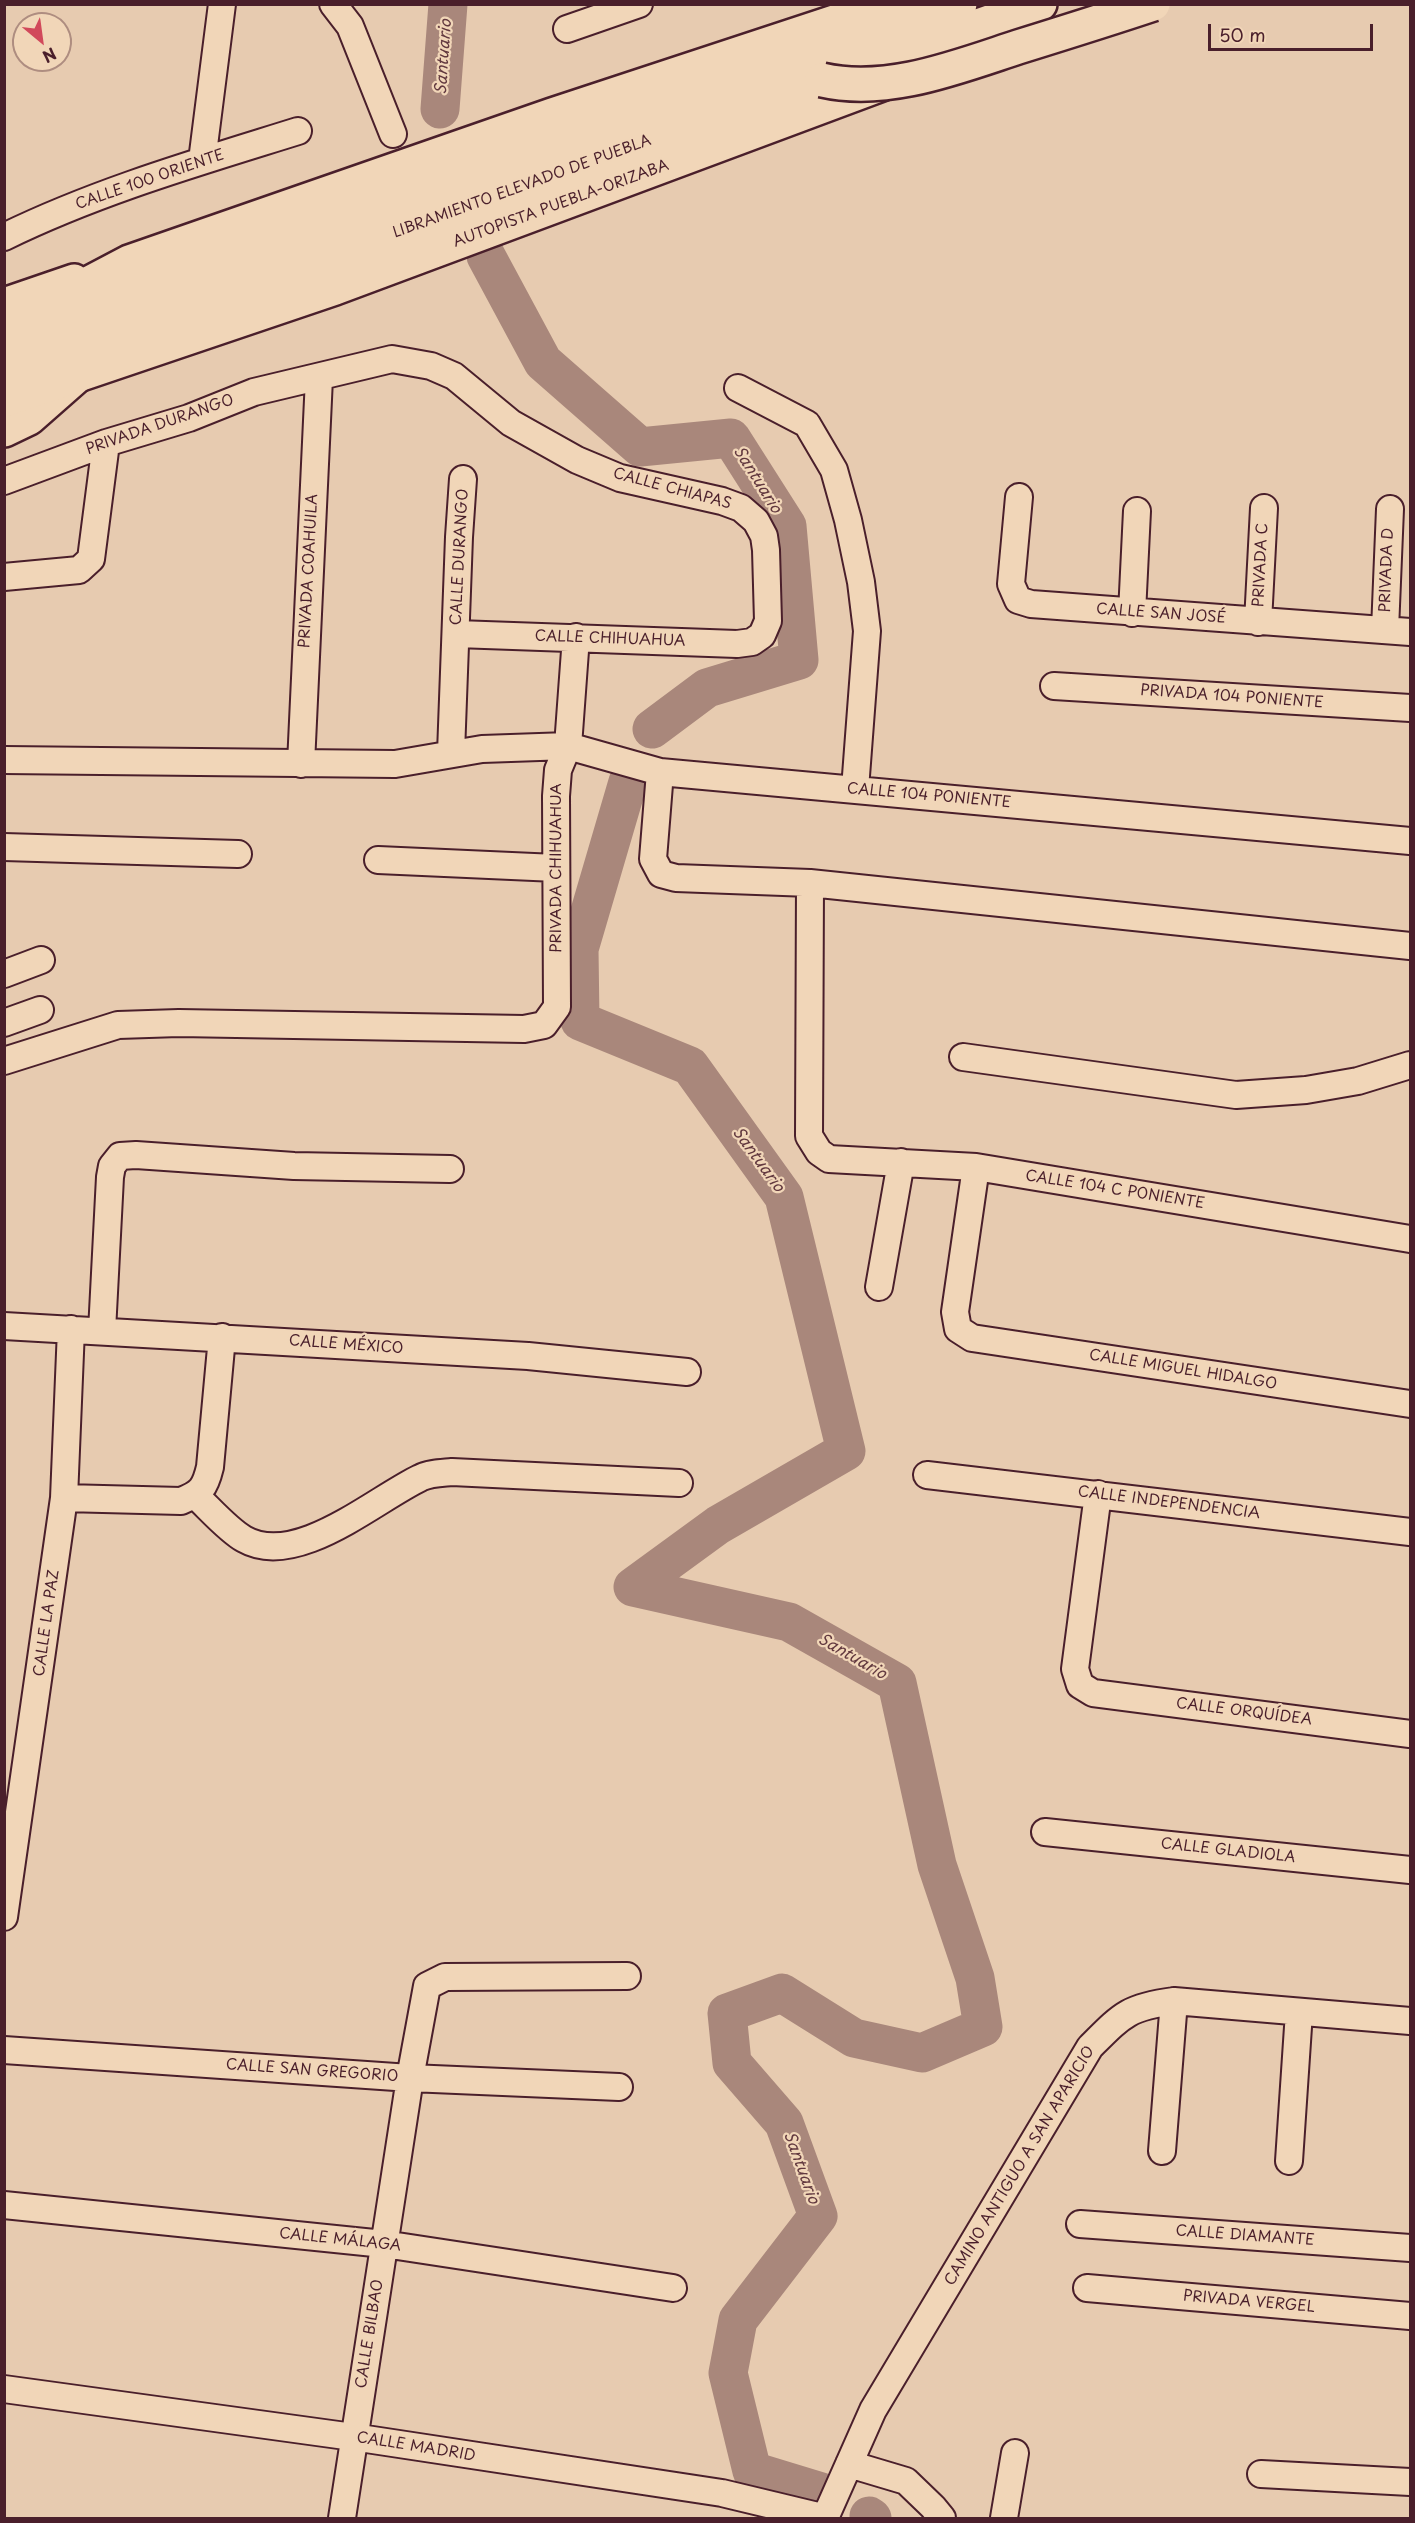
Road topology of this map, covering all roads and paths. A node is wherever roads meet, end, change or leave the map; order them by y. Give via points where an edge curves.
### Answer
1 (222, 4) edge
2 (333, 4) edge
3 (639, 4) edge
4 (889, 4) edge
5 (960, 4) edge
6 (1040, 4) edge
7 (1117, 4) edge
8 (1153, 4) edge
9 (567, 29) dead end
10 (822, 80) junction
11 (298, 131) dead end
12 (393, 134) dead end
13 (202, 161) junction
14 (4, 237) edge
15 (129, 262) junction
16 (4, 305) edge
17 (4, 324) edge
18 (4, 337) edge
19 (4, 371) edge
20 (79, 374) junction
21 (319, 378) junction
22 (738, 388) dead end
23 (4, 400) edge
24 (4, 430) edge
25 (106, 443) junction
26 (464, 479) dead end
27 (4, 481) edge
28 (1019, 497) dead end
29 (1264, 508) dead end
30 (1390, 509) dead end
31 (1137, 511) dead end
32 (4, 577) edge
33 (1132, 613) junction
34 (1258, 622) junction
35 (1385, 630) junction
36 (1410, 632) edge
37 (457, 634) junction
38 (762, 635) joint
39 (576, 637) junction
40 (1054, 686) dead end
41 (1410, 708) edge
42 (568, 746) junction
43 (451, 753) junction
44 (4, 760) edge
45 (301, 764) junction
46 (660, 772) junction
47 (855, 789) junction
48 (1410, 841) edge
49 (4, 847) edge
50 (238, 854) dead end
51 (378, 860) dead end
52 (556, 868) junction
53 (810, 883) junction
54 (1410, 946) edge
55 (41, 960) dead end
56 (4, 974) edge
57 (40, 1010) dead end
58 (4, 1023) edge
59 (963, 1057) dead end
60 (4, 1060) edge
61 (1410, 1065) edge
62 (901, 1162) junction
63 (976, 1167) junction
64 (450, 1169) dead end
65 (1410, 1239) edge
66 (879, 1287) dead end
67 (4, 1326) edge
68 (71, 1329) junction
69 (102, 1331) junction
70 (222, 1337) junction
71 (687, 1372) dead end
72 (1410, 1404) edge
73 (927, 1475) dead end
74 (679, 1482) dead end
75 (201, 1489) junction
76 (1098, 1494) junction
77 (64, 1498) junction
78 (1410, 1532) edge
79 (1410, 1734) edge
80 (1045, 1832) dead end
81 (1410, 1870) edge
82 (4, 1917) edge
83 (627, 1976) dead end
84 (1174, 2001) junction
85 (1299, 2012) junction
86 (1410, 2021) edge
87 (4, 2050) edge
88 (410, 2078) junction
89 (619, 2087) dead end
90 (1162, 2151) dead end
91 (1290, 2161) dead end
92 (4, 2205) edge
93 (1080, 2224) dead end
94 (384, 2244) junction
95 (1410, 2248) edge
96 (673, 2288) dead end
97 (1087, 2288) dead end
98 (1410, 2316) edge
99 (4, 2389) edge
100 (353, 2437) junction
101 (1015, 2453) dead end
102 (849, 2464) junction
103 (1261, 2474) dead end
104 (1410, 2482) edge
105 (342, 2518) edge
106 (825, 2518) edge
107 (942, 2518) edge
108 (1004, 2518) edge

1 - 13 street
2 - 12 street via 350,26
3 - 9 street
4 - 15 main road via 552,115
5 - 18 main road, LIBRAMIENTO ELEVADO DE PUEBLA
6 - 10 main road, LIBRAMIENTO ELEVADO DE PUEBLA
7 - 20 main road, AUTOPISTA PUEBLA-ORIZABA via 860,92 335,288
8 - 10 main road, bridge via 910,79 867,85
10 - 19 main road, LIBRAMIENTO ELEVADO DE PUEBLA
11 - 13 street, CALLE 100 ORIENTE
13 - 14 street, CALLE 100 ORIENTE via 53,213
15 - 16 main road
15 - 17 main road
20 - 23 main road, AUTOPISTA PUEBLA-ORIZABA
20 - 24 main road via 29,418
21 - 25 street, PRIVADA DURANGO via 254,392 189,418
21 - 38 street, CALLE CHIAPAS via 392,359 431,366 454,376 511,423 577,460 620,478 741,508 756,521 764,536 768,621
21 - 45 street, PRIVADA COAHUILA
22 - 47 street via 807,424 834,470 861,582 867,631
25 - 27 street, PRIVADA DURANGO
25 - 32 street via 91,559 79,570
26 - 37 street, CALLE DURANGO
28 - 33 street, CALLE SAN JOSÉ via 1011,584 1018,600
29 - 34 street, PRIVADA C
30 - 35 street, PRIVADA D
31 - 33 street
33 - 34 street, CALLE SAN JOSÉ
34 - 35 street, CALLE SAN JOSÉ
35 - 36 street, CALLE SAN JOSÉ
37 - 39 street, CALLE CHIHUAHUA
37 - 43 street, CALLE DURANGO
38 - 39 street, CALLE CHIHUAHUA via 752,642 737,644
39 - 42 street, PRIVADA CHIHUAHUA
40 - 41 street, PRIVADA 104 PONIENTE
42 - 43 street, CALLE 104 PONIENTE
42 - 46 street, CALLE 104 PONIENTE
42 - 52 street, PRIVADA CHIHUAHUA via 558,770 555,796
43 - 45 street, CALLE 104 PONIENTE via 395,764
44 - 45 street, CALLE 104 PONIENTE
46 - 47 street, CALLE 104 PONIENTE
46 - 53 street via 653,860 661,874 676,878
47 - 48 street, CALLE 104 PONIENTE
49 - 50 street
51 - 52 street
52 - 60 street, PRIVADA CHIHUAHUA via 557,1007 544,1025 524,1029 118,1025
53 - 54 street
53 - 62 street, CALLE 104 C PONIENTE via 809,1136 829,1159
55 - 56 street
57 - 58 street
59 - 61 street via 1236,1095 1358,1082
62 - 63 street, CALLE 104 C PONIENTE
62 - 66 street
63 - 65 street, CALLE 104 C PONIENTE
63 - 72 street, CALLE MIGUEL HIDALGO via 955,1312 958,1329 972,1338
64 - 69 street via 294,1166 120,1156 110,1177
67 - 68 street, CALLE MÉXICO
68 - 69 street, CALLE MÉXICO
68 - 77 street, CALLE LA PAZ
69 - 70 street, CALLE MÉXICO
70 - 71 street, CALLE MÉXICO via 528,1356
70 - 75 street via 210,1467
73 - 76 street, CALLE INDEPENDENCIA
74 - 75 street via 452,1472 423,1476 300,1543 268,1547 243,1539
75 - 77 street via 181,1501
76 - 78 street, CALLE INDEPENDENCIA
76 - 79 street, CALLE ORQUÍDEA via 1075,1669 1080,1685 1093,1693
77 - 82 street, CALLE LA PAZ
80 - 81 street, CALLE GLADIOLA
83 - 88 street, CALLE BILBAO via 445,1977 427,1986
84 - 85 street, CAMINO ANTIGUO A SAN APARICIO
84 - 90 street
84 - 102 street, CAMINO ANTIGUO A SAN APARICIO via 1143,2005 1120,2018 1090,2047 873,2410
85 - 86 street, CAMINO ANTIGUO A SAN APARICIO
85 - 91 street
87 - 88 street, CALLE SAN GREGORIO
88 - 89 street, CALLE SAN GREGORIO
88 - 94 street, CALLE BILBAO
92 - 94 street, CALLE MÁLAGA
93 - 95 street, CALLE DIAMANTE
94 - 96 street, CALLE MÁLAGA
94 - 100 street, CALLE BILBAO
97 - 98 street, PRIVADA VERGEL
99 - 100 street, CALLE MADRID
100 - 105 street, CALLE BILBAO
100 - 106 street, CALLE MADRID via 722,2493
101 - 108 street
102 - 106 street, CAMINO ANTIGUO A SAN APARICIO
102 - 107 street via 906,2481
103 - 104 street

